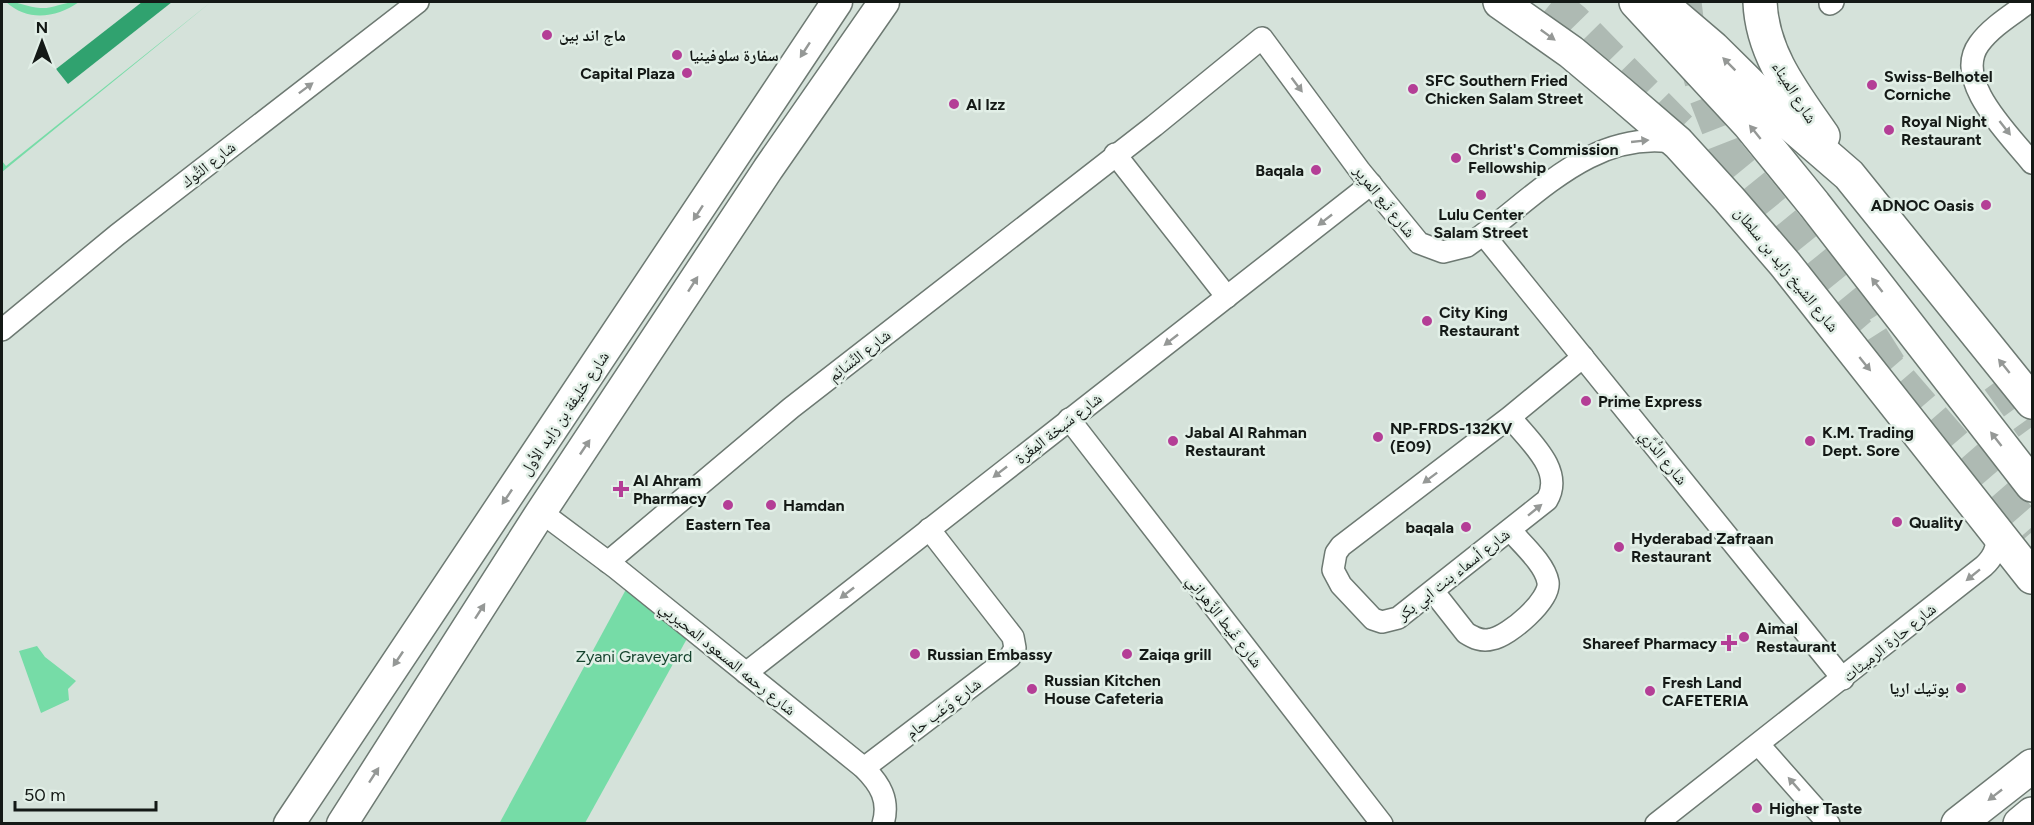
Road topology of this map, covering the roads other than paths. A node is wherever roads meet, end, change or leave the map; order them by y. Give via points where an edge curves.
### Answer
1 (418, 2) edge
2 (837, 2) edge
3 (884, 2) edge
4 (1500, 2) edge
5 (1636, 2) edge
6 (1659, 2) edge
7 (1760, 2) edge
8 (2030, 2) edge
9 (1262, 38) joint
10 (1678, 143) junction
11 (1115, 154) junction
12 (2032, 163) edge
13 (1849, 174) junction
14 (1366, 177) junction
15 (1484, 235) junction
16 (1227, 297) junction
17 (2, 330) edge
18 (1583, 357) junction
19 (2032, 402) edge
20 (1510, 417) junction
21 (1069, 419) junction
22 (2032, 485) edge
23 (541, 512) junction
24 (1995, 526) junction
25 (929, 529) junction
26 (1510, 530) junction
27 (608, 562) junction
28 (2032, 576) edge
29 (1433, 591) junction
30 (746, 673) junction
31 (1843, 679) junction
32 (1759, 745) junction
33 (2032, 766) edge
34 (864, 768) junction
35 (2032, 816) edge
36 (289, 824) edge
37 (342, 824) edge
38 (883, 824) edge
39 (1382, 824) edge
40 (1656, 824) edge
41 (1829, 824) edge
42 (1958, 824) edge
43 (2020, 824) edge

17 -> 1 street, شارع التُّوك via 73,270
2 -> 36 main road, شارع خليفة بن زايد الأول
23 -> 3 main road via 768,169
4 -> 10 main road, شارع الشيخ زايد بن سلطان via 1571,52
22 -> 5 main road via 1763,142
13 -> 6 main road
7 - 13 main road, شارع الميناء via 1765,38 1776,64
8 -> 12 street via 1978,44 1971,63 1977,93
9 - 11 street, شارع النَّسَائِم
9 -> 14 street, شارع نَبع المرِير
15 -> 10 street, شارع نَبع المرِير via 1556,176 1594,153 1632,142
10 -> 24 main road, شارع الشيخ زايد بن سلطان via 1785,264
11 - 16 street
11 - 27 street, شارع النَّسَائِم via 791,408
19 -> 13 main road
14 - 15 street, شارع نَبع المرِير via 1411,234 1431,249 1456,251
14 -> 16 street, شارع سَبخة المِغَرة
15 - 18 street, شارع الدُّرِّي
16 -> 21 street, شارع سَبخة المِغَرة
18 - 20 street, شارع أسماء بنت ابي بكر
18 - 31 street, شارع الدُّرِّي
26 -> 20 street, شارع أسماء بنت ابي بكر via 1547,500 1553,484 1550,468
20 -> 29 street, شارع أسماء بنت ابي بكر via 1347,541 1333,561 1336,578 1373,619 1382,622 1398,618
21 -> 25 street, شارع سَبخة المِغَرة
21 - 39 street, شارع غَيط الزَّهرانِي
23 - 27 street, شارع رحمه المسعود المحيربي
37 -> 23 main road
24 - 28 main road, شارع الشيخ زايد بن سلطان
24 -> 31 street, شارع حارة الرميثات via 1997,544 1990,560
25 -> 30 street, شارع سَبخة المِغَرة
25 - 34 street, شارع وَعَب حام via 1013,637 1015,648 1010,657
26 - 29 street, شارع أسماء بنت ابي بكر
26 - 29 street via 1545,574 1548,588 1543,602 1505,633 1490,640 1473,638
27 - 30 street, شارع رحمه المسعود المحيربي
30 - 34 street, شارع رحمه المسعود المحيربي
31 - 32 street, شارع حارة الرميثات
32 - 40 street, شارع حارة الرميثات
41 -> 32 street
33 -> 42 main road
34 - 38 street, شارع رحمه المسعود المحيربي via 883,793
35 - 43 main road

